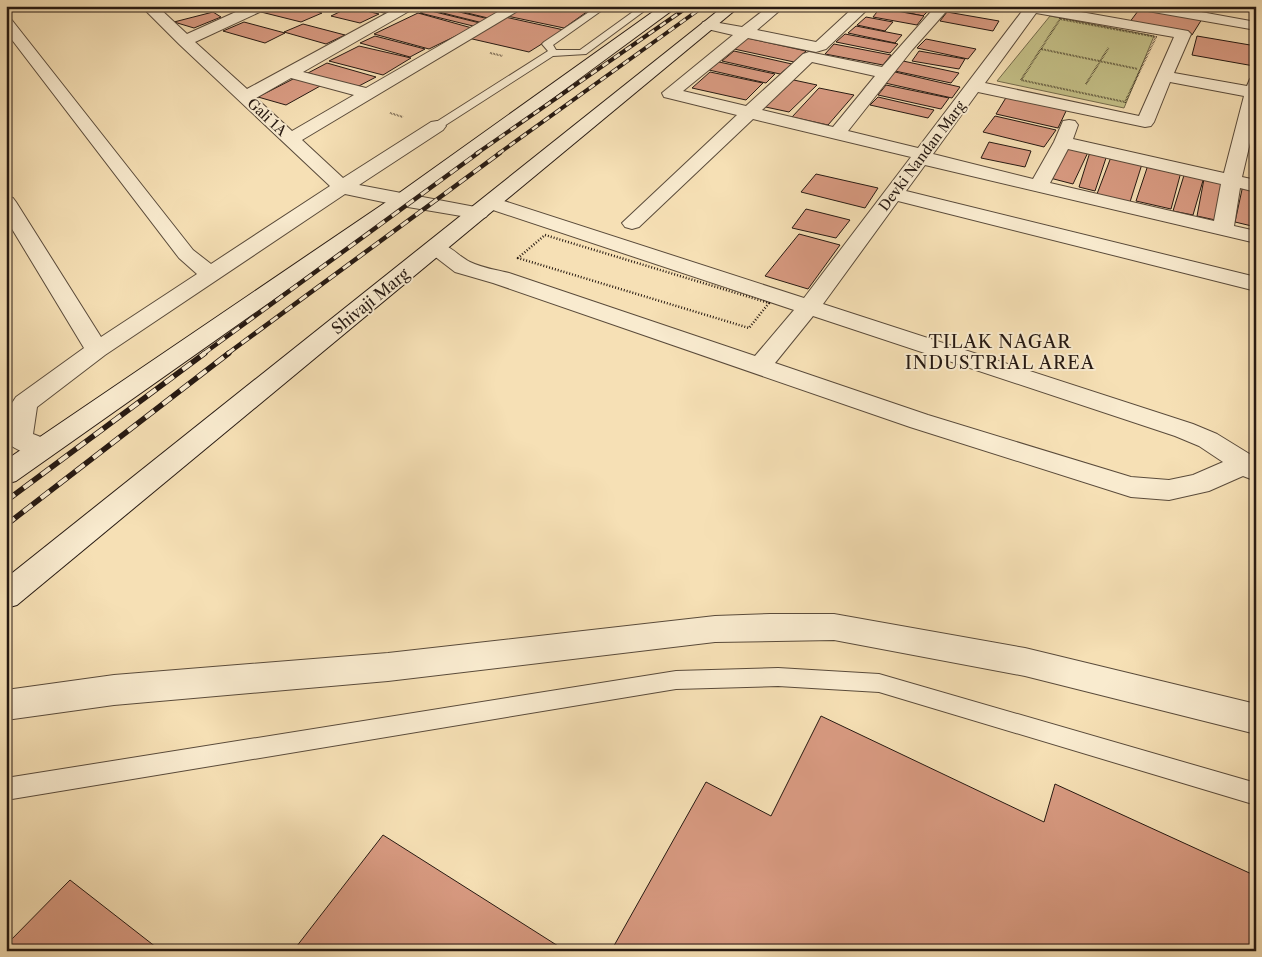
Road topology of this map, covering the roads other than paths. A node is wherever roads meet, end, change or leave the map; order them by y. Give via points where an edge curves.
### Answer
1 (148, 6) edge
2 (261, 6) edge
3 (411, 6) edge
4 (519, 6) edge
5 (604, 6) edge
6 (647, 6) edge
7 (671, 6) edge
8 (733, 6) edge
9 (778, 6) edge
10 (864, 6) edge
11 (944, 6) edge
12 (1132, 6) edge
13 (1142, 6) edge
14 (1033, 7) edge
15 (1211, 12) edge
16 (6, 22) edge
17 (1122, 24) junction
18 (708, 25) junction
19 (1256, 26) edge
20 (744, 33) junction
21 (184, 41) junction
22 (14, 44) edge
23 (554, 52) junction
24 (289, 73) junction
25 (886, 73) junction
26 (1165, 76) junction
27 (975, 86) junction
28 (1255, 89) edge
29 (368, 94) junction
30 (245, 97) junction
31 (1078, 100) junction
32 (750, 112) junction
33 (437, 126) joint
34 (836, 134) junction
35 (291, 140) junction
36 (1063, 142) junction
37 (922, 157) junction
38 (1232, 181) junction
39 (1038, 186) junction
40 (1256, 186) edge
41 (342, 187) junction
42 (894, 194) junction
43 (402, 200) junction
44 (6, 202) edge
45 (485, 208) junction
46 (632, 223) dead end
47 (1223, 230) junction
48 (1256, 237) edge
49 (436, 248) junction
50 (211, 275) junction
51 (1256, 284) edge
52 (810, 306) junction
53 (97, 350) junction
54 (760, 366) junction
55 (22, 441) edge
56 (1250, 467) edge
57 (6, 474) edge
58 (6, 596) edge
59 (6, 705) edge
60 (1256, 719) edge
61 (6, 789) edge
62 (1256, 794) edge

1 - 21 street, Gali 1A
2 - 21 street
3 - 24 street
4 - 29 street
5 - 23 lane via 546,44
6 - 23 lane via 583,52
7 - 43 street
8 - 18 street, Shivaji Marg
9 - 20 street
10 - 20 street via 819,46
11 - 25 street
12 - 17 street
13 - 15 street
14 - 17 street
14 - 27 street, Devki Nandan Marg
15 - 19 street
16 - 22 street
17 - 26 street via 1183,34
18 - 20 street
18 - 45 street, Shivaji Marg
20 - 32 street via 670,93
21 - 30 street, Gali 1A
22 - 50 street via 186,254
23 - 33 lane
24 - 29 street
24 - 30 street
25 - 32 street via 809,57
25 - 34 street
26 - 28 street
26 - 31 street via 1145,122
27 - 31 street
27 - 37 street, Devki Nandan Marg
28 - 38 street
29 - 35 street
30 - 35 street, Gali 1A
31 - 36 street
32 - 34 street
32 - 46 street
33 - 41 street
34 - 37 street
35 - 41 street, Gali 1A
36 - 38 street
36 - 39 street
37 - 39 street
37 - 42 street, Devki Nandan Marg
38 - 40 street
38 - 47 street
39 - 47 street
41 - 43 street
41 - 50 street
42 - 51 street
42 - 52 street, Devki Nandan Marg
43 - 45 street
43 - 55 street
44 - 53 street
45 - 49 street, Shivaji Marg
45 - 52 street
47 - 48 street
49 - 54 street via 463,267
49 - 58 street, Shivaji Marg
50 - 53 street
52 - 54 street, Devki Nandan Marg
52 - 56 street via 1184,430 1208,440
53 - 55 street via 25,403
54 - 56 street via 919,421 1131,487 1170,490 1200,484
55 - 57 street
59 - 60 street via 114,690 388,667 715,630 834,627 1025,662
61 - 62 lane via 676,680 778,677 879,683

